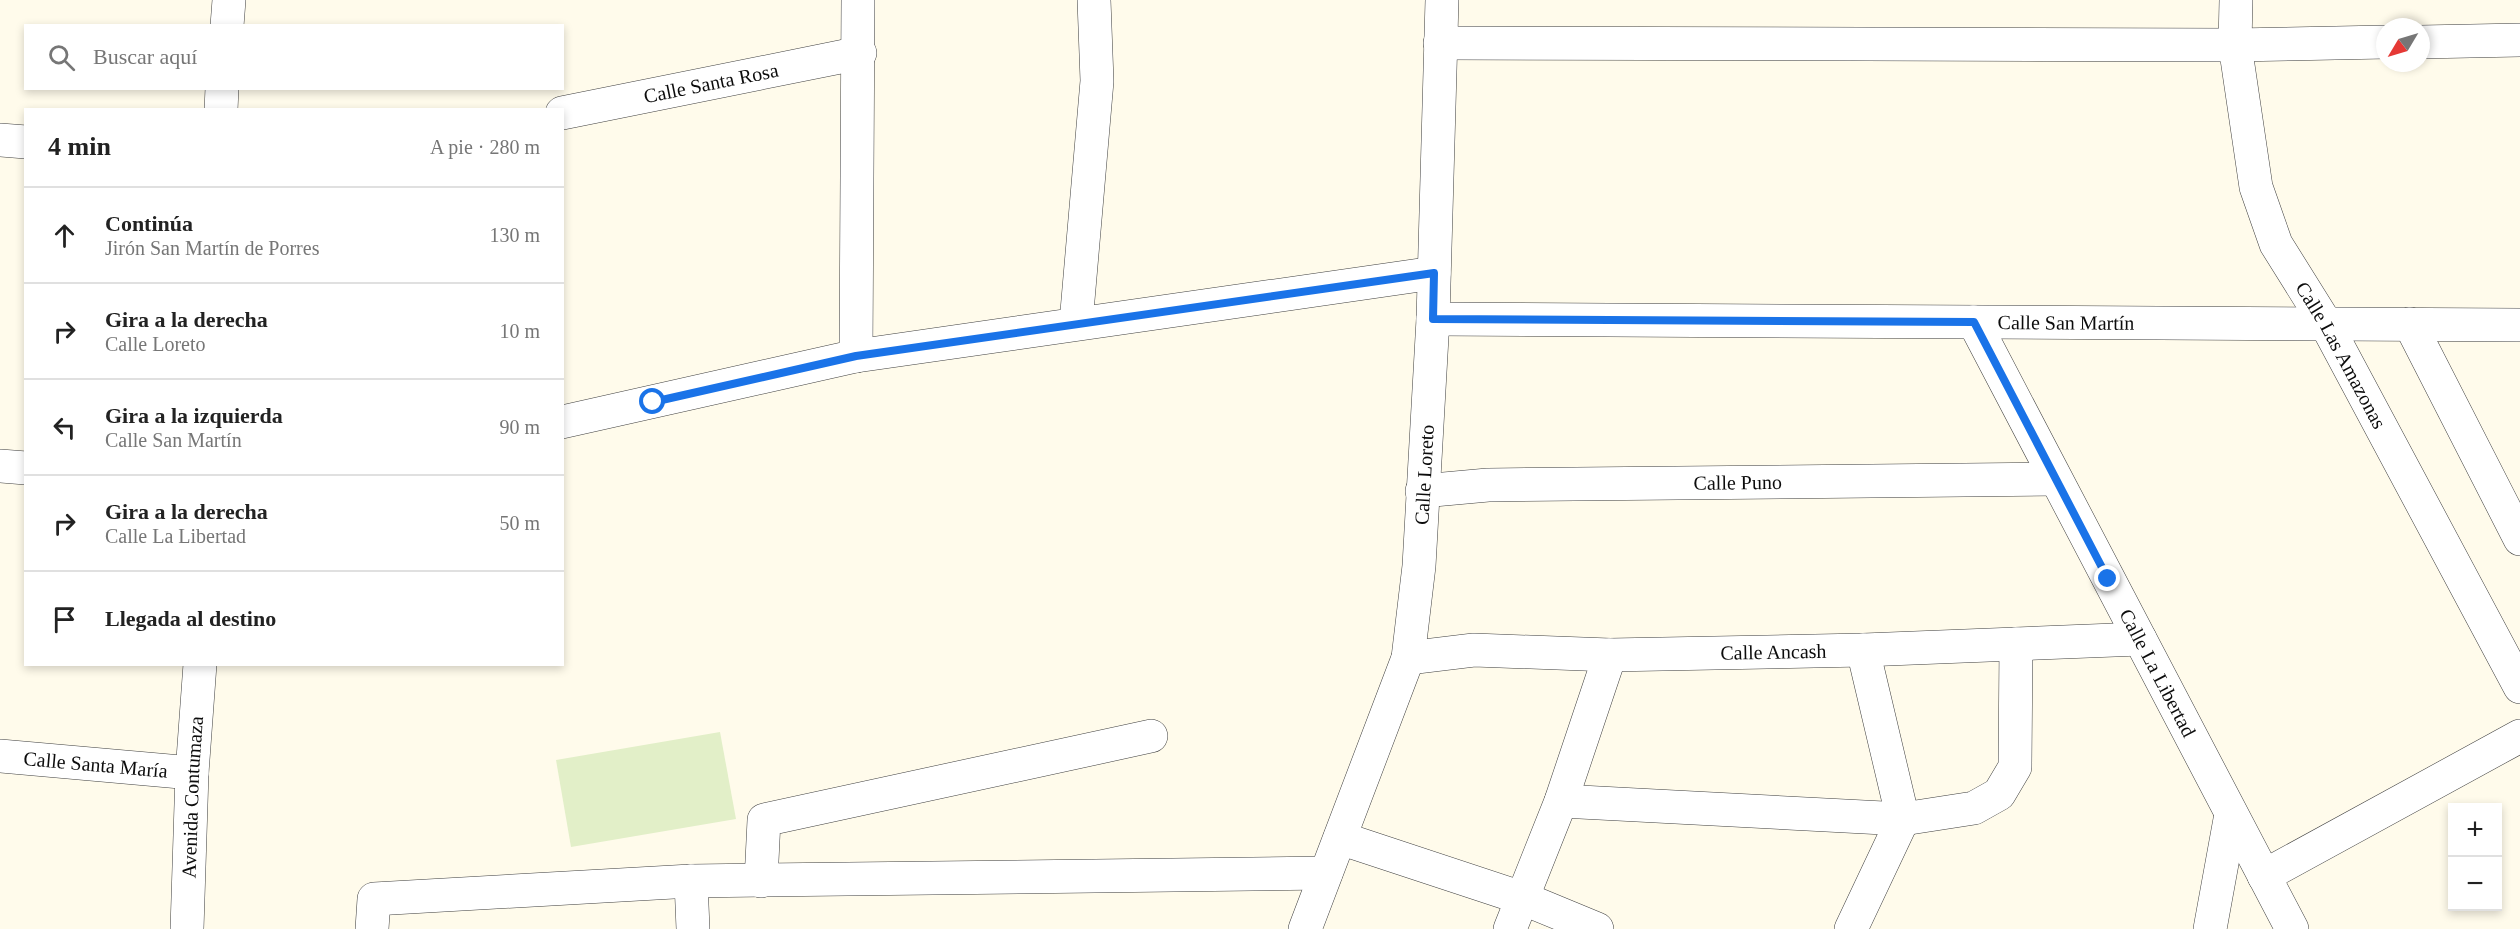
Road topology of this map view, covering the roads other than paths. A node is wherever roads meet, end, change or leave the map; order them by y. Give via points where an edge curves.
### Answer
1 (229, 0) edge
2 (858, 0) edge
3 (1094, 0) edge
4 (1442, 0) edge
5 (2236, 0) edge
6 (227, 24) edge
7 (2520, 40) edge
8 (2376, 42) edge
9 (2430, 42) edge
10 (1440, 43) junction
11 (2235, 45) junction
12 (860, 53) junction
13 (222, 90) edge
14 (221, 108) edge
15 (564, 113) edge
16 (0, 140) edge
17 (24, 142) edge
18 (1434, 273) junction
19 (1433, 319) junction
20 (1974, 322) junction
21 (1076, 323) junction
22 (2326, 324) junction
23 (2410, 324) junction
24 (2520, 325) edge
25 (856, 356) junction
26 (564, 422) edge
27 (0, 466) edge
28 (24, 468) edge
29 (2055, 479) junction
30 (1422, 491) junction
31 (2520, 539) edge
32 (2140, 639) junction
33 (2016, 644) junction
34 (1863, 650) junction
35 (1610, 655) junction
36 (1408, 658) junction
37 (200, 666) edge
38 (2520, 687) edge
39 (1151, 736) dead end
40 (2520, 736) edge
41 (0, 756) edge
42 (192, 773) junction
43 (1562, 801) junction
44 (2232, 814) junction
45 (1903, 819) junction
46 (1340, 838) junction
47 (1326, 873) junction
48 (2264, 876) junction
49 (761, 880) junction
50 (691, 881) junction
51 (1522, 898) junction
52 (187, 929) edge
53 (372, 929) edge
54 (693, 929) edge
55 (1305, 929) edge
56 (1510, 929) edge
57 (1597, 929) edge
58 (1851, 929) edge
59 (2210, 929) edge
60 (2292, 929) edge

1 - 6 street
2 - 12 street
3 - 21 street via 1097,81
4 - 10 street, Calle Loreto
5 - 11 street, Calle Las Amazonas
7 - 9 street
8 - 11 street
10 - 11 street
10 - 18 street, Calle Loreto
11 - 22 street, Calle Las Amazonas via 2256,188 2276,244
12 - 15 street, Calle Santa Rosa
12 - 25 street
13 - 14 street
16 - 17 street
18 - 19 street, Calle Loreto
18 - 21 street
19 - 20 street, Calle San Martín
19 - 30 street, Calle Loreto
20 - 22 street, Calle San Martín
20 - 29 street, Calle La Libertad
21 - 25 street
22 - 23 street, Calle San Martín
22 - 38 street, Calle Las Amazonas
23 - 24 street, Calle San Martín
23 - 31 street
25 - 26 street
27 - 28 street
29 - 30 street, Calle Puno via 1488,485
29 - 32 street, Calle La Libertad
30 - 36 street, Calle Loreto via 1419,566
32 - 33 street, Calle Ancash
32 - 44 street, Calle La Libertad
33 - 34 street, Calle Ancash
33 - 45 street via 2015,767 1999,794 1974,808
34 - 35 street, Calle Ancash
34 - 45 street
35 - 36 street, Calle Ancash via 1474,650
35 - 43 street
36 - 46 street, Calle Loreto
37 - 42 street, Avenida Contumaza
39 - 49 street via 764,820
40 - 48 street
41 - 42 street, Calle Santa María
42 - 52 street, Avenida Contumaza
43 - 45 street
43 - 51 street
44 - 48 street, Calle La Libertad
44 - 59 street
45 - 58 street
46 - 47 street, Calle Loreto
46 - 51 street
47 - 49 street
47 - 55 street, Calle Loreto
48 - 60 street, Calle La Libertad
49 - 50 street
50 - 53 street via 374,899
50 - 54 street
51 - 56 street
51 - 57 street

